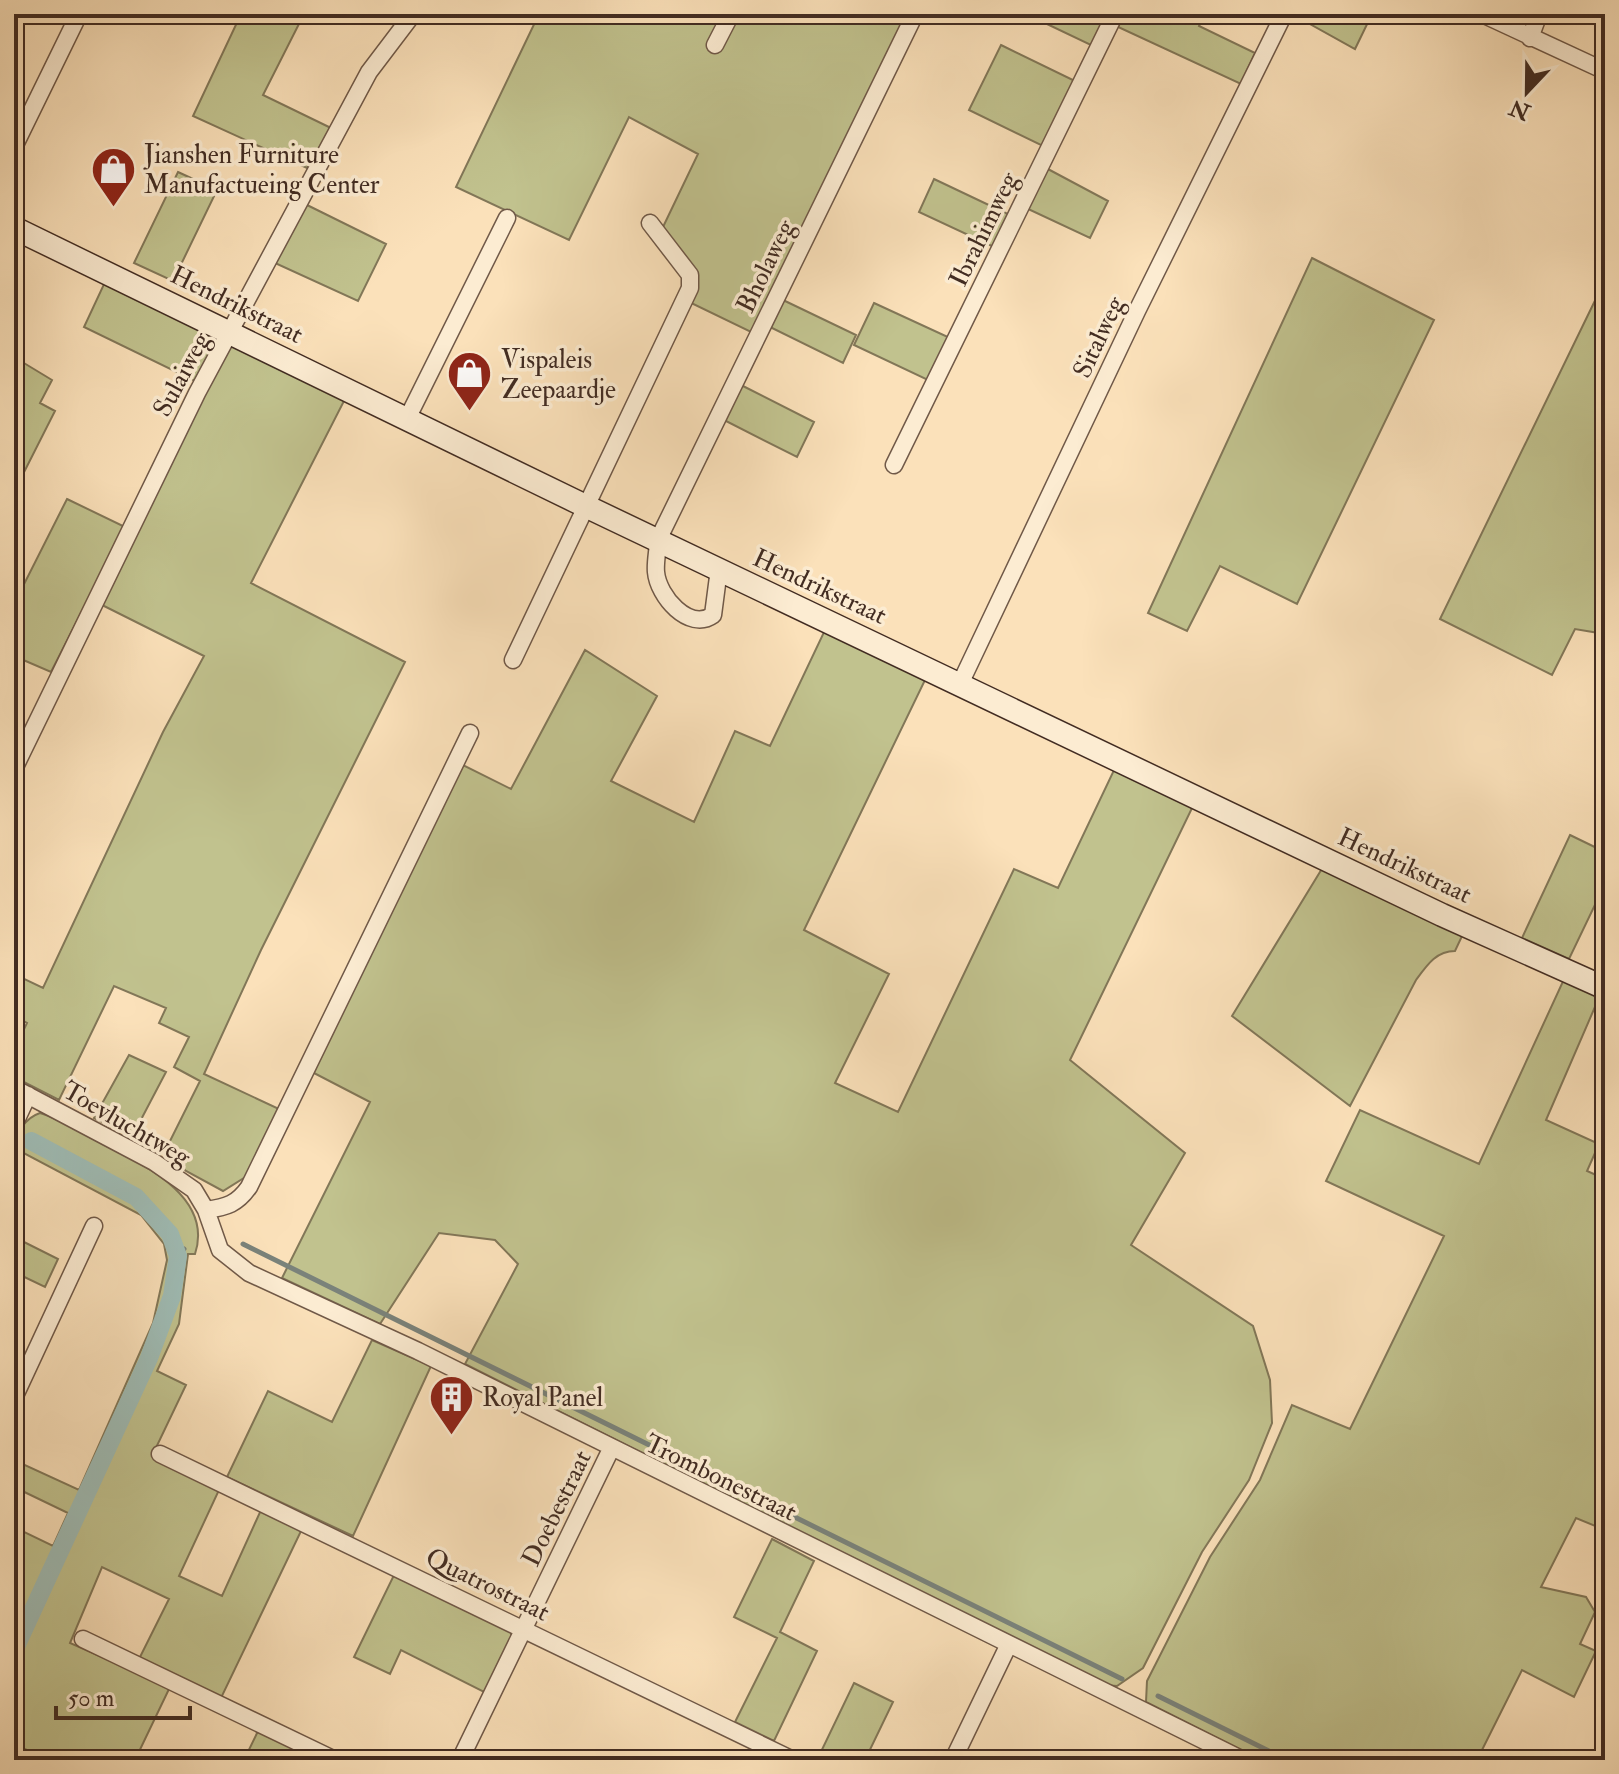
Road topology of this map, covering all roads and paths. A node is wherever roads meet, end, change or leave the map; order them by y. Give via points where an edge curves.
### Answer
1 (79, 14) edge
2 (413, 14) edge
3 (731, 14) edge
4 (915, 14) edge
5 (1115, 14) edge
6 (1284, 14) edge
7 (1482, 14) edge
8 (1539, 14) edge
9 (1530, 38) junction
10 (715, 45) dead end
11 (1605, 71) edge
12 (14, 147) edge
13 (507, 218) dead end
14 (650, 223) dead end
15 (14, 228) edge
16 (230, 333) junction
17 (407, 419) junction
18 (894, 465) dead end
19 (587, 507) junction
20 (658, 540) junction
21 (719, 569) junction
22 (513, 660) dead end
23 (960, 684) junction
24 (470, 733) dead end
25 (14, 769) edge
26 (1605, 988) edge
27 (21, 1092) edge
28 (14, 1125) edge
29 (206, 1210) junction
30 (94, 1226) dead end
31 (14, 1398) edge
32 (611, 1449) junction
33 (160, 1454) dead end
34 (524, 1627) junction
35 (83, 1639) dead end
36 (1008, 1646) junction
37 (335, 1760) edge
38 (460, 1760) edge
39 (793, 1760) edge
40 (953, 1760) edge
41 (1243, 1760) edge

1 - 12 street
2 - 16 street, Sulaiweg via 369,72
3 - 10 street
4 - 20 street, Bholaweg
5 - 18 street, Ibrahimweg
6 - 23 street, Sitalweg
7 - 9 street
8 - 9 street
9 - 11 street
13 - 17 street
14 - 19 street via 690,275 691,284
15 - 16 street, Hendrikstraat
16 - 17 street, Hendrikstraat
16 - 25 street, Sulaiweg
17 - 19 street, Hendrikstraat
19 - 20 street, Hendrikstraat
19 - 22 street
20 - 21 street, Hendrikstraat
20 - 21 street via 655,574 660,586 694,621 713,615
21 - 23 street, Hendrikstraat
23 - 26 street, Hendrikstraat
24 - 29 street via 249,1187 230,1206
27 - 28 street
27 - 29 street, Toevluchtweg via 154,1162 194,1190
29 - 32 street, Trombonestraat via 220,1250 249,1273
30 - 31 street
32 - 34 street, Doebestraat
32 - 36 street, Trombonestraat
33 - 34 street, Quatrostraat
34 - 38 street, Doebestraat
34 - 39 street, Quatrostraat
35 - 37 street
36 - 40 street
36 - 41 street, Trombonestraat

